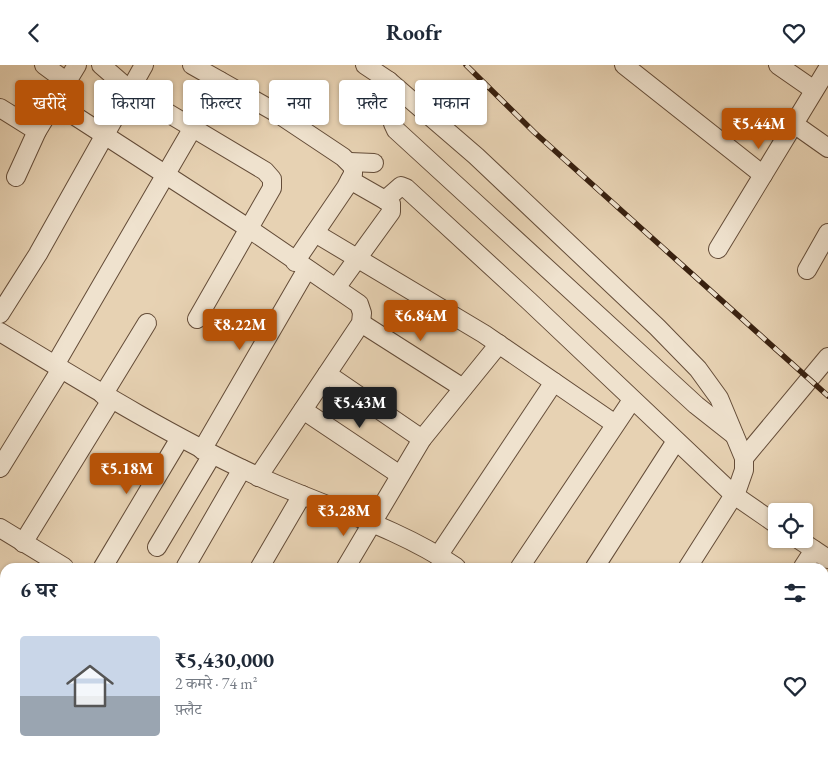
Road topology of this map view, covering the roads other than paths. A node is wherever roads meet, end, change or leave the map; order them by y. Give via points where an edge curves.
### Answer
1 (44, 65) edge
2 (78, 65) edge
3 (101, 65) edge
4 (144, 65) edge
5 (365, 65) edge
6 (624, 65) edge
7 (778, 65) edge
8 (828, 68) edge
9 (207, 71) edge
10 (64, 80) edge
11 (68, 80) edge
12 (118, 80) edge
13 (136, 80) edge
14 (388, 80) edge
15 (814, 90) junction
16 (405, 95) edge
17 (0, 108) edge
18 (173, 118) edge
19 (84, 121) edge
20 (794, 124) junction
21 (42, 125) edge
22 (112, 125) edge
23 (394, 125) edge
24 (190, 129) junction
25 (38, 131) junction
26 (106, 135) junction
27 (828, 148) edge
28 (350, 162) junction
29 (374, 163) dead end
30 (165, 174) junction
31 (763, 175) junction
32 (16, 177) dead end
33 (350, 180) junction
34 (385, 200) junction
35 (248, 228) junction
36 (315, 233) junction
37 (828, 233) edge
38 (718, 249) dead end
39 (357, 258) junction
40 (301, 265) junction
41 (807, 270) dead end
42 (336, 288) junction
43 (0, 314) edge
44 (197, 319) dead end
45 (147, 323) dead end
46 (361, 323) junction
47 (0, 331) edge
48 (499, 344) junction
49 (828, 357) edge
50 (58, 367) junction
51 (327, 374) junction
52 (554, 382) junction
53 (463, 388) junction
54 (107, 397) junction
55 (632, 400) junction
56 (303, 410) junction
57 (615, 423) junction
58 (736, 437) junction
59 (180, 438) junction
60 (422, 439) junction
61 (676, 441) junction
62 (207, 452) junction
63 (744, 458) junction
64 (0, 468) edge
65 (242, 469) junction
66 (400, 475) junction
67 (258, 477) junction
68 (302, 495) junction
69 (734, 495) junction
70 (768, 518) edge
71 (371, 523) junction
72 (0, 529) edge
73 (23, 543) junction
74 (158, 547) dead end
75 (821, 554) edge
76 (444, 562) edge
77 (57, 563) edge
78 (105, 563) edge
79 (188, 563) edge
80 (262, 563) edge
81 (348, 563) edge
82 (523, 563) edge
83 (598, 563) edge
84 (691, 563) edge
85 (809, 563) edge

1 - 10 street
2 - 11 street
3 - 12 street
4 - 13 street
5 - 14 street
6 - 31 street
7 - 15 street
8 - 15 street
9 - 24 street
9 - 28 street
15 - 20 street
16 - 58 street via 476,156 698,369 719,398
17 - 25 street
18 - 24 street
19 - 26 street
20 - 27 street
20 - 31 street
21 - 25 street
22 - 26 street
23 - 58 street via 696,405
24 - 30 street
24 - 35 street via 265,171 272,179 272,189
25 - 32 street
26 - 30 street
26 - 43 street
28 - 29 street
28 - 33 street via 353,167
30 - 35 street
30 - 50 street
31 - 38 street
33 - 34 street
33 - 36 street
34 - 39 street via 390,204 390,212
34 - 55 street via 397,188 406,188
35 - 40 street
35 - 44 street
36 - 39 street
36 - 40 street
37 - 41 street
39 - 42 street
39 - 48 street
40 - 42 street
40 - 62 street
42 - 46 street via 359,304
45 - 54 street
46 - 51 street
46 - 53 street
47 - 50 street
48 - 52 street
48 - 53 street
49 - 63 street
50 - 54 street
50 - 64 street
51 - 56 street
51 - 60 street
52 - 57 street
52 - 76 street
53 - 60 street
54 - 59 street
54 - 73 street
55 - 57 street
55 - 61 street
56 - 66 street
56 - 67 street
57 - 82 street
58 - 63 street
59 - 62 street
59 - 78 street
60 - 66 street
61 - 69 street
61 - 83 street
62 - 65 street
62 - 74 street
63 - 69 street via 742,478
65 - 67 street
65 - 79 street
66 - 71 street
67 - 68 street
68 - 71 street
68 - 80 street
69 - 70 street
69 - 84 street
71 - 76 street via 403,536
71 - 81 street
72 - 73 street
73 - 77 street
75 - 85 street

